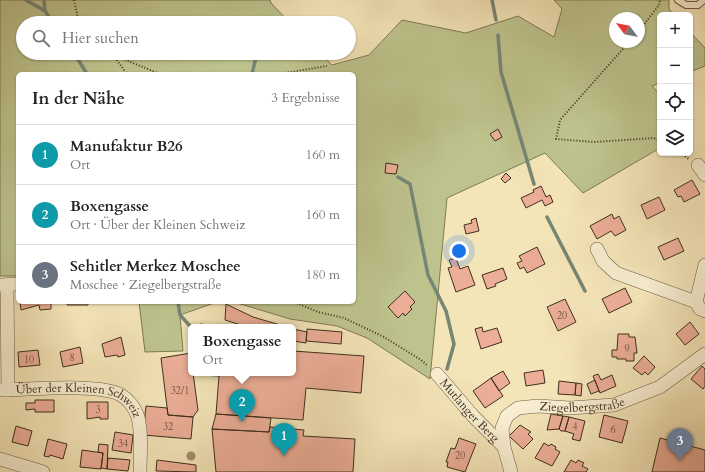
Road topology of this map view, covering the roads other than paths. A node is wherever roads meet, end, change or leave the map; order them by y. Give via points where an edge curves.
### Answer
1 (678, 0) edge
2 (704, 0) edge
3 (597, 249) dead end
4 (705, 265) edge
5 (8, 285) edge
6 (701, 307) edge
7 (705, 354) edge
8 (437, 374) road end
9 (4, 390) edge
10 (504, 447) junction
11 (0, 459) edge
12 (43, 472) edge
13 (140, 472) edge
14 (511, 472) edge

1 - 2 lane via 686,5 698,5
3 - 6 street via 603,261 616,272
4 - 6 street
5 - 9 street, Über der Kleinen Schweiz
7 - 10 street, Ziegelbergstraße via 660,387 614,405 518,408 507,416 502,428
8 - 10 street, Mutlanger Berg
9 - 13 street, Über der Kleinen Schweiz via 90,389 119,394 131,402 139,422
10 - 14 street, Ziegelbergstraße
11 - 12 street

